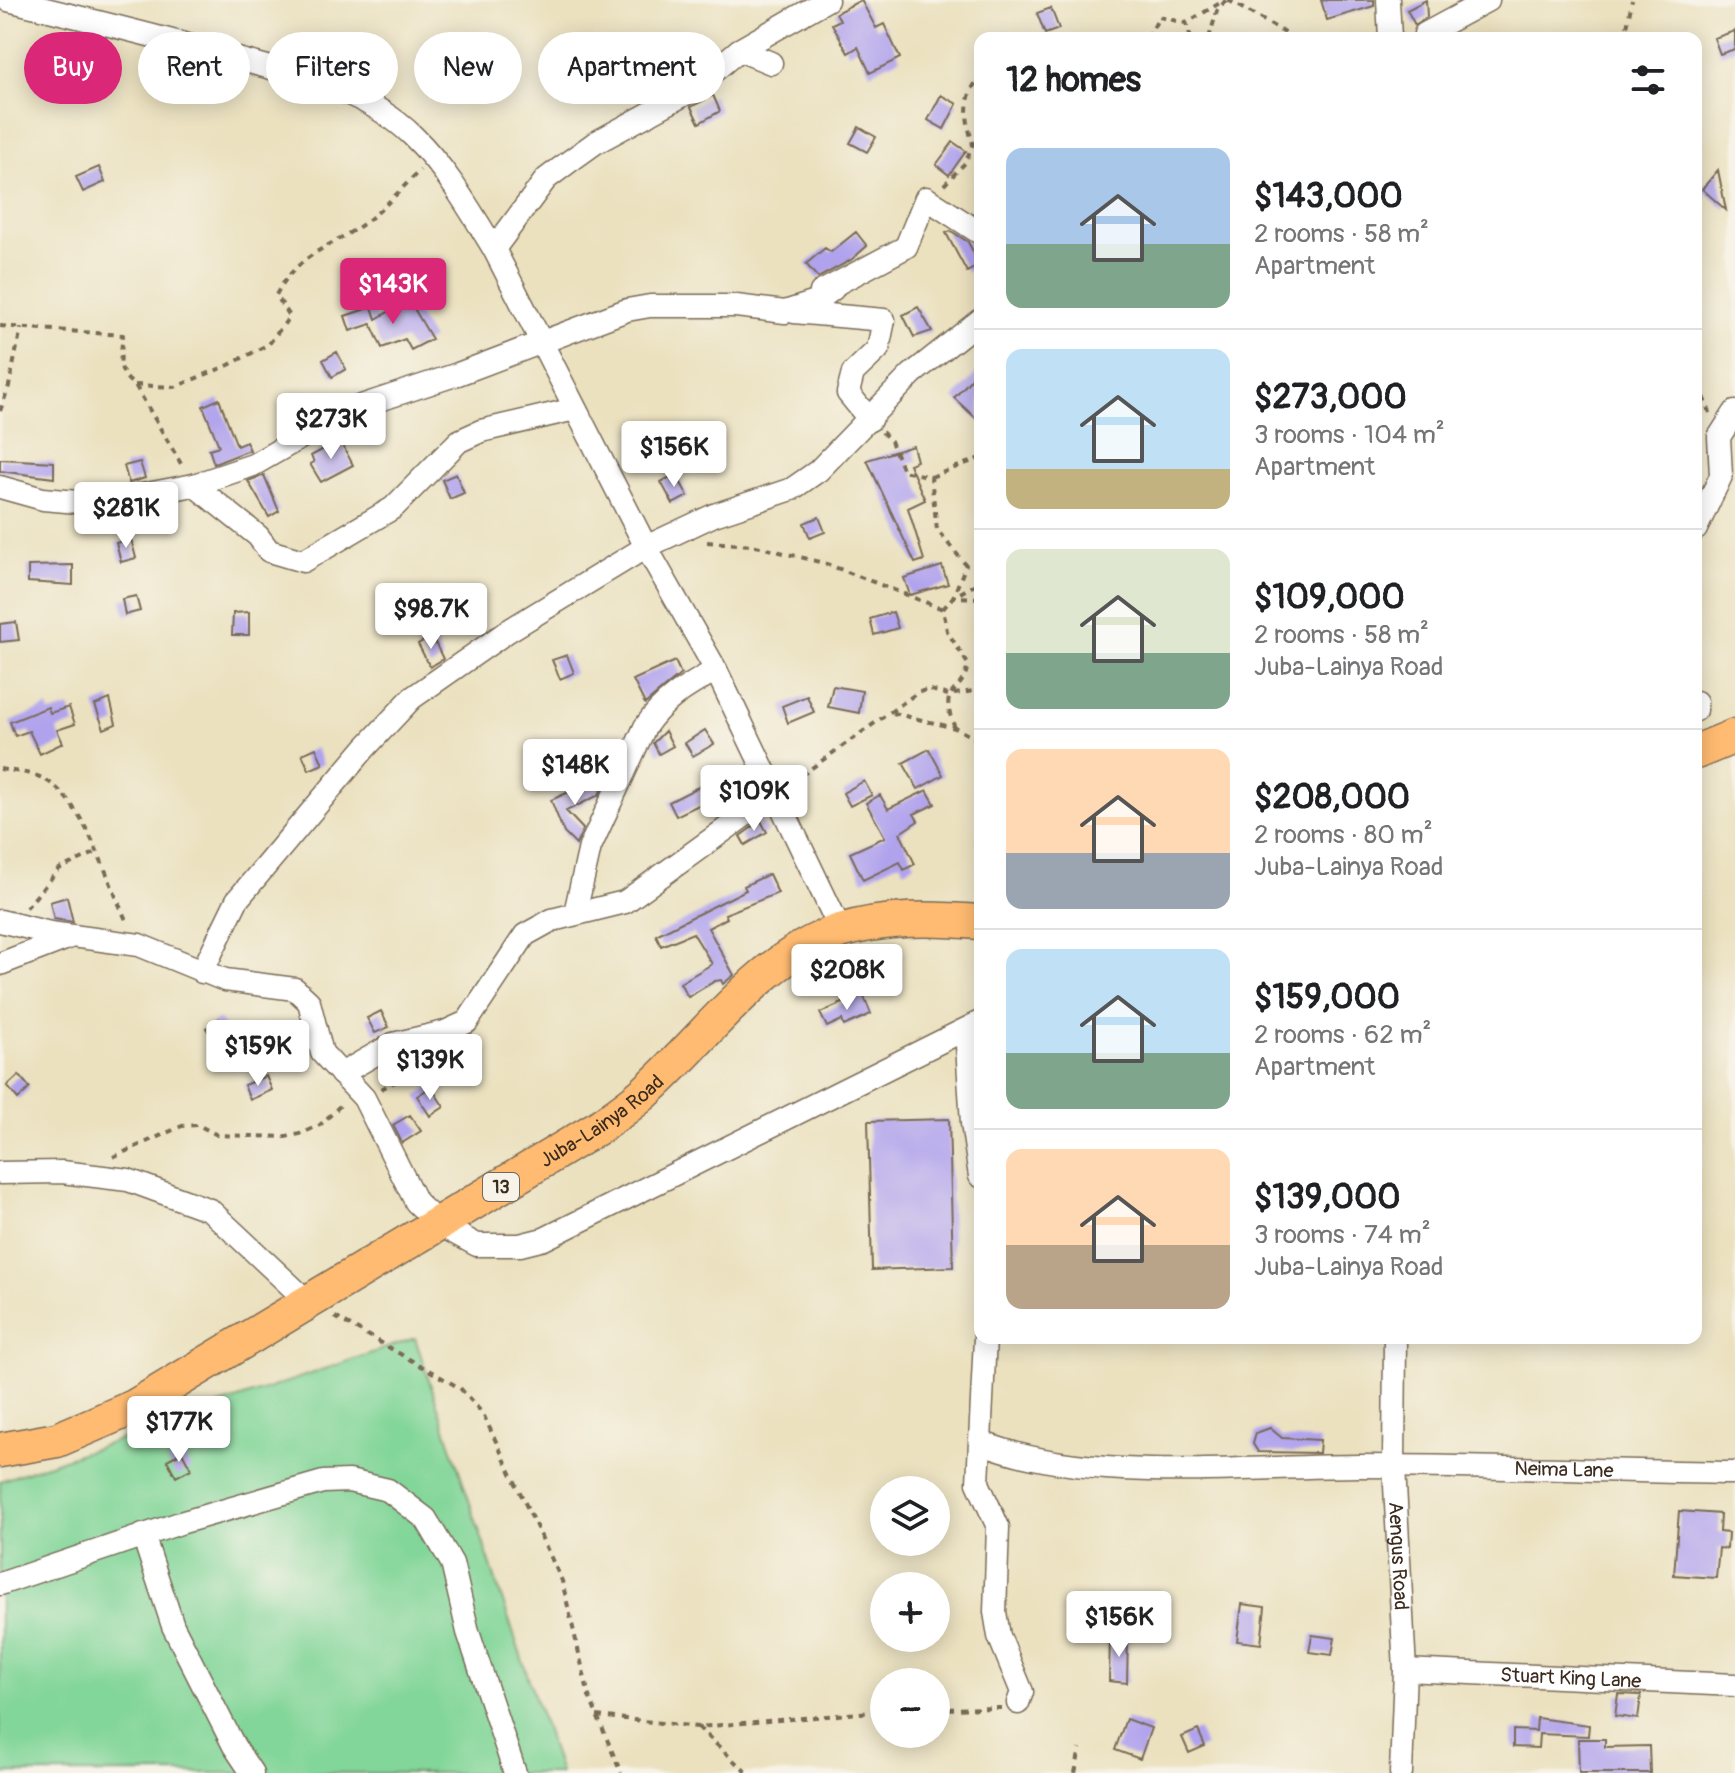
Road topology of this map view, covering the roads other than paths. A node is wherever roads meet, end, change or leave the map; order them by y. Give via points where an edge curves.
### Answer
1 (8, 0) edge
2 (827, 0) edge
3 (1388, 0) edge
4 (1488, 0) edge
5 (1456, 6) edge
6 (1390, 32) edge
7 (1427, 32) edge
8 (739, 50) junction
9 (771, 63) dead end
10 (974, 229) edge
11 (494, 249) junction
12 (833, 289) dead end
13 (785, 312) junction
14 (974, 325) edge
15 (540, 343) junction
16 (575, 409) junction
17 (1735, 412) edge
18 (870, 420) junction
19 (194, 485) junction
20 (0, 487) edge
21 (1702, 516) edge
22 (656, 543) junction
23 (716, 670) junction
24 (1735, 736) edge
25 (1702, 750) edge
26 (777, 792) junction
27 (575, 913) junction
28 (8, 922) edge
29 (974, 922) edge
30 (841, 931) junction
31 (73, 936) junction
32 (0, 964) edge
33 (202, 972) junction
34 (973, 1026) edge
35 (341, 1074) junction
36 (974, 1136) edge
37 (0, 1173) edge
38 (440, 1225) junction
39 (309, 1303) junction
40 (985, 1344) edge
41 (1395, 1344) edge
42 (983, 1443) junction
43 (0, 1450) edge
44 (1394, 1467) junction
45 (1735, 1473) edge
46 (143, 1535) junction
47 (0, 1584) edge
48 (1405, 1670) junction
49 (1735, 1685) edge
50 (1018, 1703) road end
51 (252, 1773) edge
52 (515, 1773) edge
53 (1401, 1773) edge

1 - 11 street via 157,36 355,96 386,114 433,158
2 - 8 street
3 - 6 street
4 - 5 street
5 - 7 street
8 - 9 street
8 - 11 street via 689,92 595,143 546,179
10 - 13 street via 926,198 906,247
11 - 15 street
12 - 13 street
13 - 15 street via 650,306
13 - 18 street via 884,320 878,349 853,373 848,393
14 - 18 street via 912,374
15 - 16 street
15 - 19 street via 349,410 253,465
16 - 19 street via 459,441 393,508 303,561 269,551
16 - 22 street
17 - 21 street via 1719,437 1721,476
18 - 22 street via 792,489 714,515
19 - 20 street via 78,502
22 - 23 street
22 - 33 street via 508,631 412,698 237,900
23 - 26 street
23 - 27 street via 678,691 645,727 590,847
24 - 25 main road
26 - 27 street via 625,902
26 - 30 street
27 - 35 street via 525,935 467,1022 393,1044
28 - 31 street
29 - 30 main road, Juba-Lainya Road / 13 via 893,919
30 - 38 main road, Juba-Lainya Road / 13 via 786,960 599,1127
31 - 32 street
31 - 33 street via 139,945
33 - 35 street via 305,995 318,1044
34 - 36 street
34 - 38 street via 544,1239 477,1245
35 - 38 street via 364,1098 408,1189
37 - 39 street via 128,1180 210,1210
38 - 39 main road, Juba-Lainya Road / 13
39 - 43 main road, Juba-Lainya Road / 13 via 97,1425 57,1440
40 - 42 street
41 - 44 street, Aengus Road
42 - 44 street, Neima Lane via 1049,1463 1135,1468
42 - 50 street via 978,1483 998,1527 995,1612 1022,1692
44 - 45 street, Neima Lane
44 - 48 street, Aengus Road
46 - 47 street
46 - 51 street via 173,1626
46 - 52 street via 323,1482 349,1481 388,1490 426,1519 452,1563 468,1632
48 - 49 street, Stuart King Lane
48 - 53 street, Aengus Road

